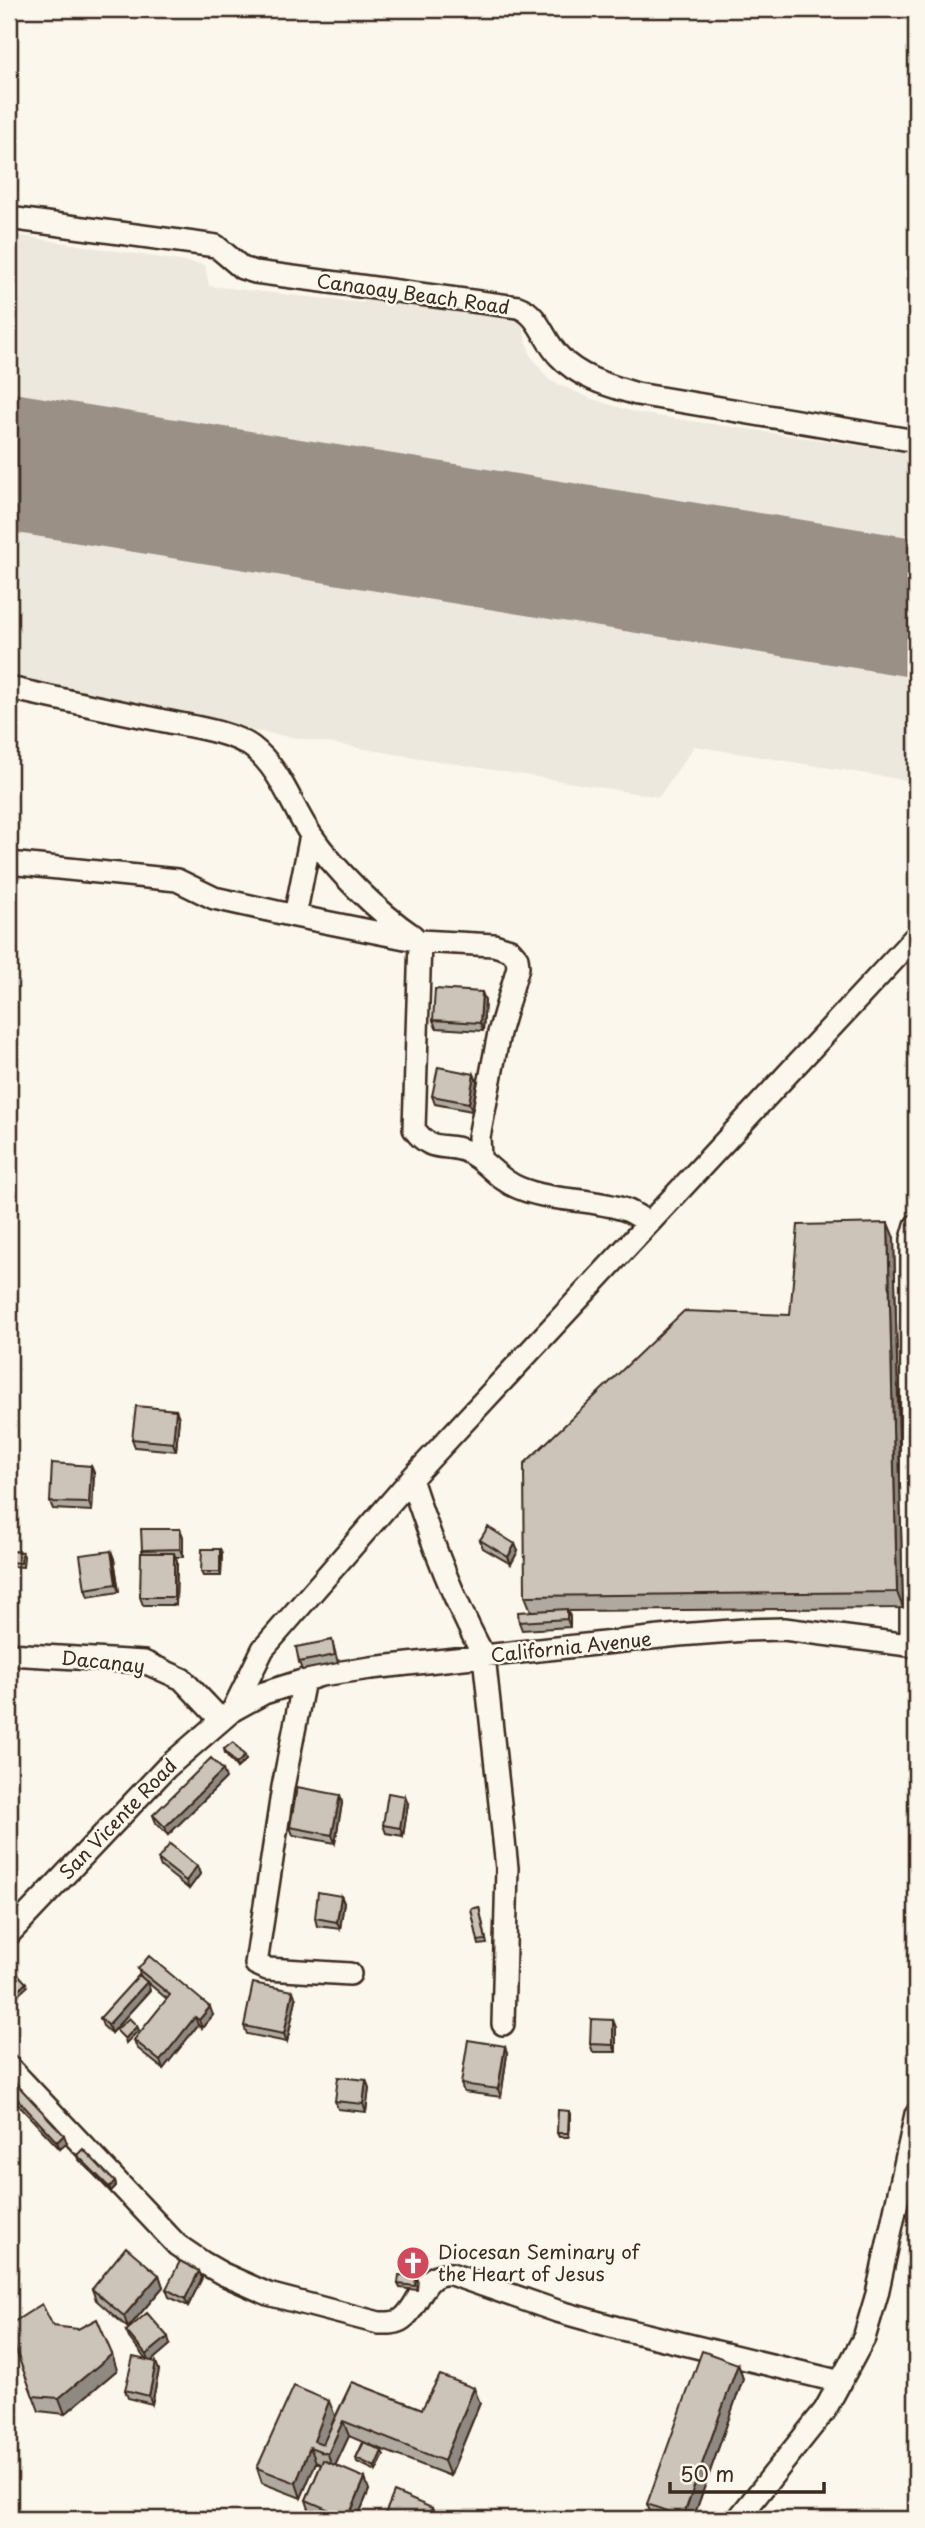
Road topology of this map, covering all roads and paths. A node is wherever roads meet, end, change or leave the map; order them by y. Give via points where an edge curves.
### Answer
1 (9, 218) edge
2 (916, 441) edge
3 (9, 688) edge
4 (311, 835) junction
5 (9, 863) edge
6 (295, 916) junction
7 (916, 936) edge
8 (420, 941) junction
9 (480, 1158) junction
10 (649, 1223) junction
11 (916, 1225) edge
12 (411, 1479) junction
13 (914, 1645) edge
14 (9, 1654) edge
15 (484, 1656) junction
16 (304, 1680) junction
17 (226, 1714) junction
18 (9, 1934) edge
19 (350, 1974) dead end
20 (503, 2024) dead end
21 (9, 2067) edge
22 (916, 2114) edge
23 (841, 2382) junction
24 (738, 2519) edge

1 - 2 street, Canaoay Beach Road via 216,246 242,268 255,272 518,307 530,314 560,358 606,385
3 - 4 street via 233,737 267,762
4 - 6 street
4 - 8 street via 378,908
5 - 6 street via 177,880 214,898
6 - 8 street
7 - 10 street
8 - 9 street via 414,1129 433,1147 463,1150
8 - 9 street via 495,946 510,950 517,958 479,1137
9 - 10 street via 502,1180 521,1189 626,1210
10 - 12 street
11 - 13 street via 912,1239
12 - 15 street via 435,1552
12 - 17 street via 263,1649
13 - 15 street, California Avenue via 785,1629
14 - 17 street, Dacanay via 144,1662 181,1679
15 - 16 street, California Avenue
15 - 20 street via 508,1868
16 - 17 street, California Avenue via 264,1693
16 - 19 street via 256,1964 267,1969
17 - 18 street, San Vicente Road via 166,1768
21 - 23 street via 177,2245 223,2274 268,2294 393,2323 404,2318 433,2277 451,2274 618,2328
22 - 23 street via 877,2294 864,2338
23 - 24 street via 825,2410

